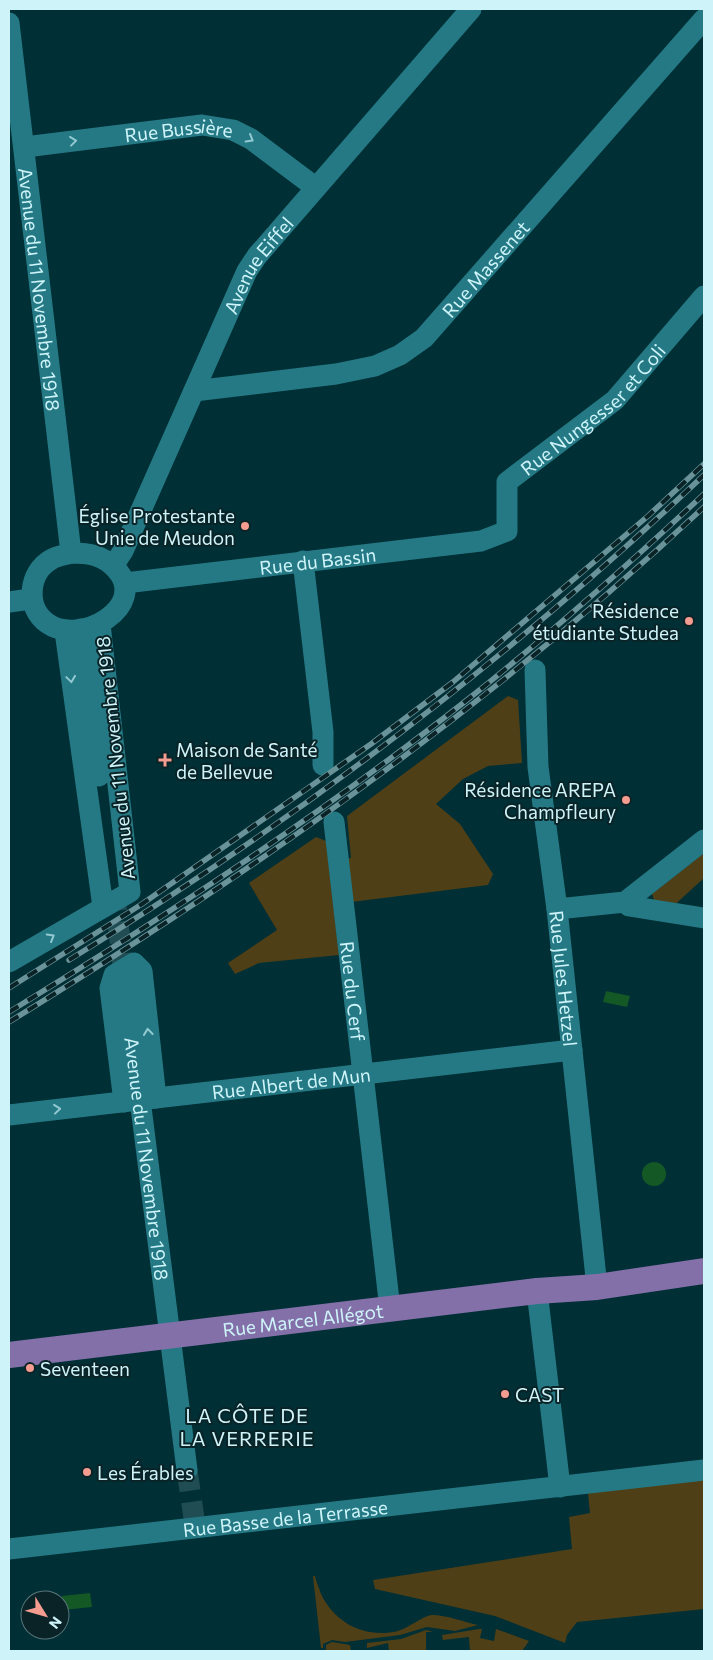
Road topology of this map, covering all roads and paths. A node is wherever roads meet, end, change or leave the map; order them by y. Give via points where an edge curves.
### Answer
1 (471, 9) edge
2 (704, 19) edge
3 (9, 23) edge
4 (11, 64) edge
5 (25, 147) junction
6 (315, 187) junction
7 (704, 296) edge
8 (194, 391) junction
9 (507, 531) joint
10 (71, 553) junction
11 (303, 561) junction
12 (119, 574) junction
13 (31, 599) junction
14 (9, 602) edge
15 (82, 628) junction
16 (535, 670) dead end
17 (324, 765) dead end
18 (334, 822) dead end
19 (704, 840) edge
20 (116, 896) junction
21 (625, 902) junction
22 (557, 909) junction
23 (704, 918) edge
24 (9, 962) edge
25 (125, 981) tunnel mouth
26 (572, 1050) junction
27 (363, 1074) junction
28 (140, 1100) junction
29 (9, 1114) edge
30 (704, 1271) edge
31 (597, 1287) junction
32 (537, 1291) junction
33 (390, 1309) junction
34 (170, 1336) junction
35 (9, 1355) edge
36 (187, 1470) tunnel mouth
37 (704, 1470) edge
38 (560, 1487) junction
39 (9, 1549) edge

1 - 6 street, Avenue Eiffel
2 - 8 street, Rue Massenet via 424,338 400,356 375,366 336,374
3 - 4 street, Avenue du 11 Novembre 1918
4 - 5 street, Avenue du 11 Novembre 1918
5 -> 6 street, Rue Bussière via 202,125 233,130 251,138
5 - 10 street, Avenue du 11 Novembre 1918
6 - 8 street, Avenue Eiffel via 247,271
7 - 9 street, Rue Nungesser et Coli via 616,400 507,482
8 - 12 street, Avenue Eiffel via 123,551
9 - 11 street, Rue du Bassin via 480,541
10 - 12 street via 102,557
10 - 13 street via 51,559 34,578
11 - 12 street, Rue du Bassin
11 - 17 street
12 - 15 street via 123,601 112,616
13 - 14 street
13 - 15 street via 36,612 48,624
15 - 20 street, Avenue du 11 Novembre 1918
15 -> 20 street, Avenue du 11 Novembre 1918
16 - 22 street, Rue Jules Hetzel via 538,767
18 - 27 street, Rue du Cerf
19 - 21 street
24 -> 20 street
21 - 22 street
21 - 23 street via 629,906
22 - 26 street, Rue Jules Hetzel
25 - 28 street, Avenue du 11 Novembre 1918
26 - 27 street, Rue Albert de Mun
26 - 31 street, Rue Jules Hetzel
27 - 28 street, Rue Albert de Mun
27 - 33 street, Rue du Cerf
28 -> 28 street via 142,971 134,963 114,975 110,988
29 -> 28 street, Rue Albert de Mun
28 - 34 street, Avenue du 11 Novembre 1918
30 - 31 main road, Rue Marcel Allégot
31 - 32 main road, Rue Marcel Allégot
32 - 33 main road, Rue Marcel Allégot
32 - 38 street
33 - 34 main road, Rue Marcel Allégot
34 - 35 main road, Rue Marcel Allégot
34 - 36 street, Avenue du 11 Novembre 1918
37 - 38 street, Rue Basse de la Terrasse
38 - 39 street, Rue Basse de la Terrasse via 195,1531

